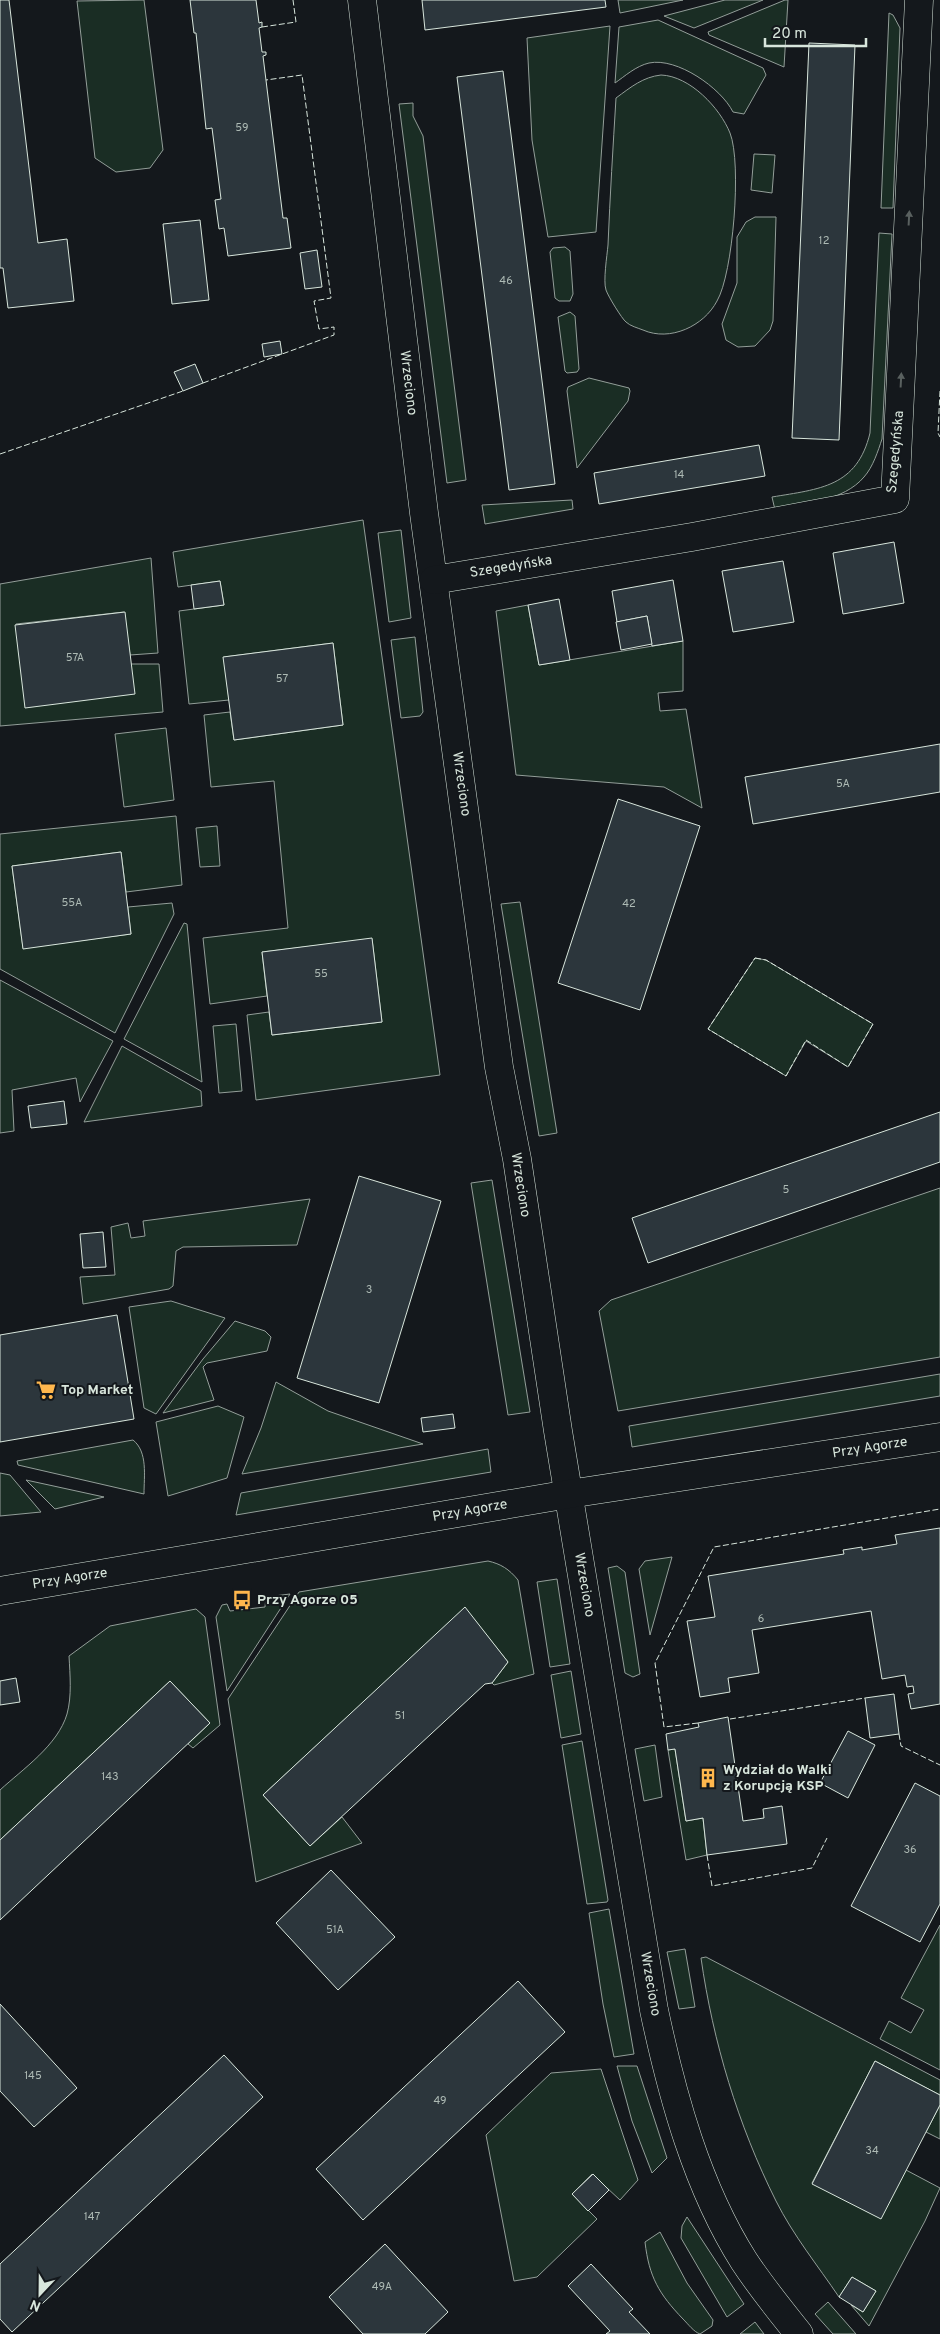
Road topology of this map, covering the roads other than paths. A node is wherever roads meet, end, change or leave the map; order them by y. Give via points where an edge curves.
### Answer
1 (362, 0) edge
2 (919, 0) edge
3 (434, 580) junction
4 (940, 1437) edge
5 (569, 1494) junction
6 (0, 1590) edge
7 (799, 2334) edge

1 - 3 street, Wrzeciono
3 -> 2 street, Szegedyńska via 894,499
3 - 5 street, Wrzeciono via 499,1067 517,1160
4 - 5 street, Przy Agorze
5 - 6 street, Przy Agorze
5 - 7 street, Wrzeciono via 654,2010 669,2083 693,2154 724,2226 765,2292

